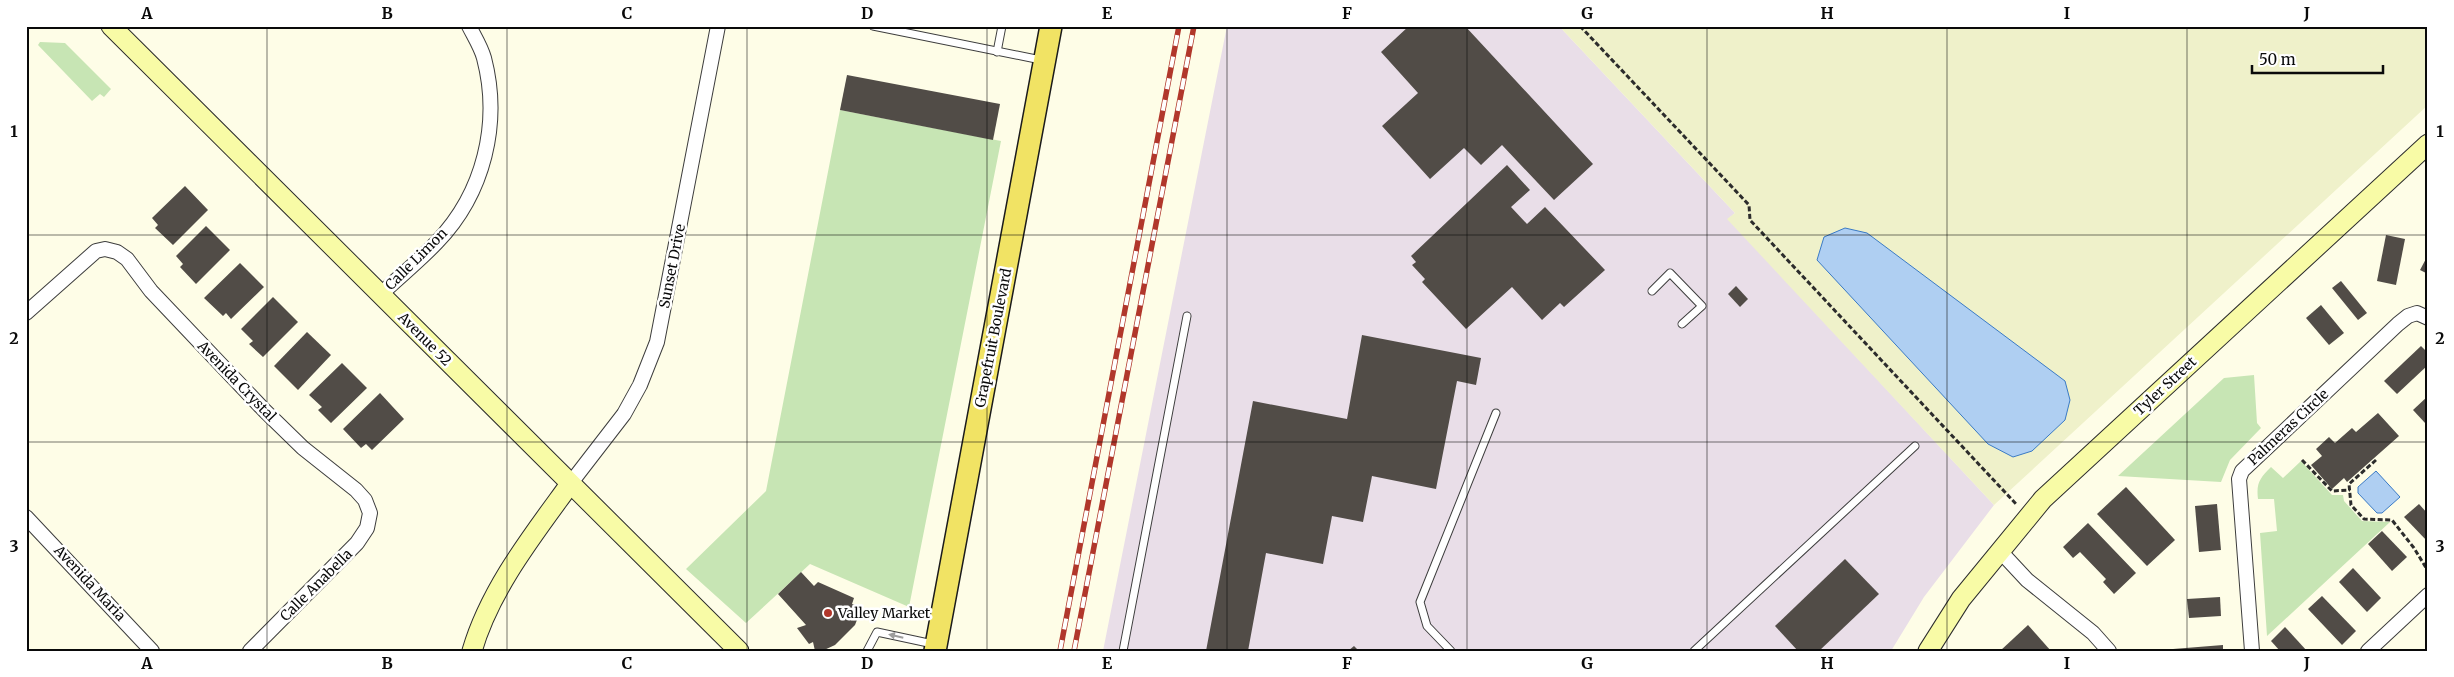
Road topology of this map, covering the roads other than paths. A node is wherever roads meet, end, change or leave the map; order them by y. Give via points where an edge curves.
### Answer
1 (111, 26) edge
2 (469, 26) edge
3 (718, 26) edge
4 (873, 26) edge
5 (1002, 26) edge
6 (1051, 26) edge
7 (998, 52) junction
8 (1044, 61) junction
9 (2428, 144) edge
10 (1652, 291) dead end
11 (380, 294) junction
12 (26, 313) edge
13 (1187, 316) dead end
14 (2428, 318) edge
15 (1682, 324) dead end
16 (1496, 413) dead end
17 (1915, 446) dead end
18 (570, 484) junction
19 (370, 513) joint
20 (26, 517) edge
21 (2000, 551) junction
22 (2428, 595) edge
23 (935, 648) edge
24 (152, 651) edge
25 (250, 651) edge
26 (472, 651) edge
27 (739, 651) edge
28 (867, 651) edge
29 (1123, 651) edge
30 (1451, 651) edge
31 (1694, 651) edge
32 (1928, 651) edge
33 (2109, 651) edge
34 (2252, 651) edge
35 (2368, 651) edge

1 - 11 main road, Avenue 52
2 - 11 street, Calle Limon via 483,56 490,90 488,145 482,168 448,229
3 - 18 street, Sunset Drive via 657,342 624,414
4 - 7 lane
5 - 7 lane
6 - 8 main road, Grapefruit Boulevard
7 - 8 lane
8 - 23 main road, Grapefruit Boulevard
9 - 21 main road, Tyler Street via 2060,483
10 - 15 lane via 1670,273 1702,306
11 - 18 main road, Avenue 52
12 - 19 street, Avenida Crystal via 96,251 105,249 127,258 151,291 265,411 303,448 356,490
13 - 29 lane
14 - 34 street, Palmeras Circle via 2417,313 2398,324 2242,471 2239,479
16 - 30 lane via 1420,602 1427,626
17 - 31 lane
18 - 26 main road via 536,530 487,610
18 - 27 main road, Avenue 52
19 - 25 street, Calle Anabella via 357,543
20 - 24 street, Avenida Maria
21 - 32 main road, Tyler Street via 1961,599
21 - 33 street via 2027,580 2093,633
22 - 35 street
23 -> 28 lane via 877,632

